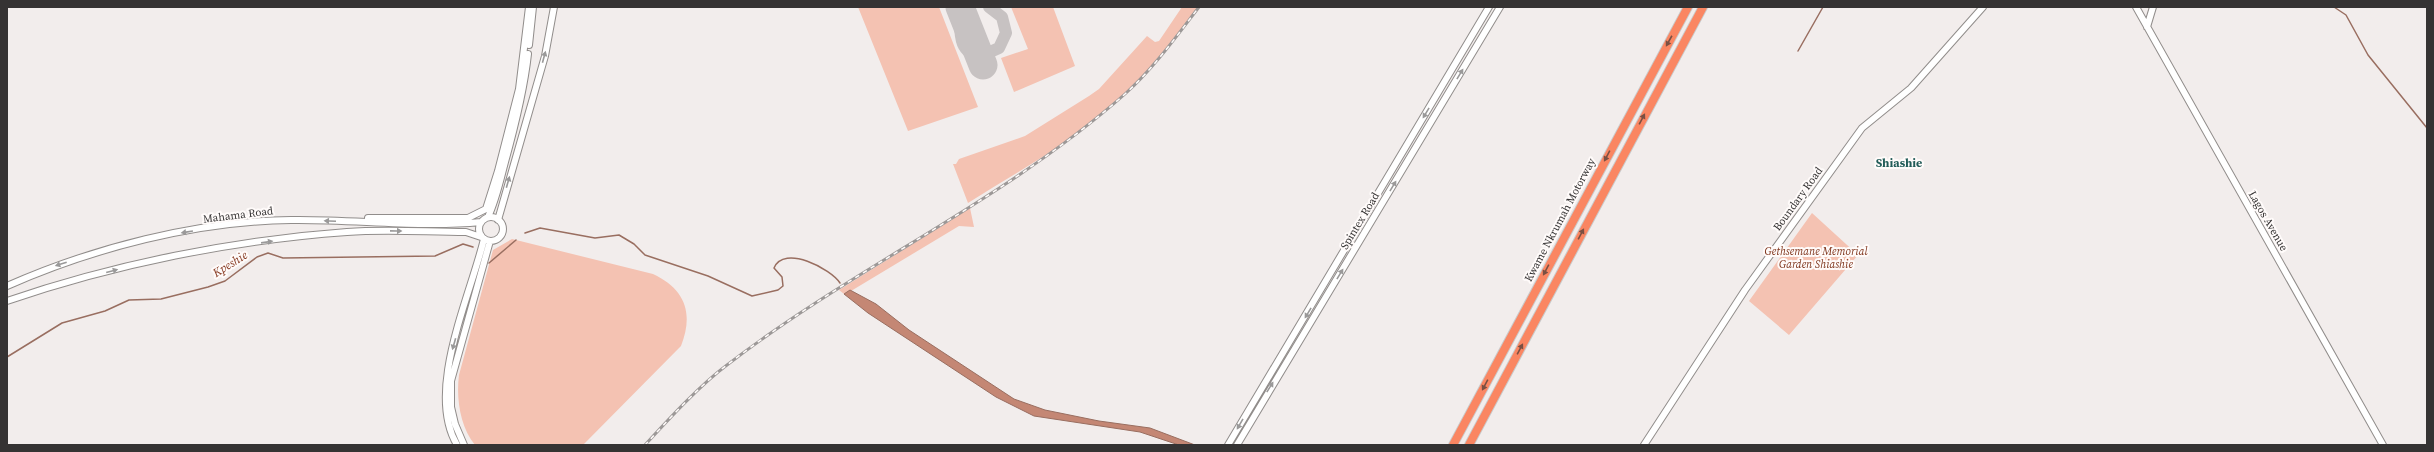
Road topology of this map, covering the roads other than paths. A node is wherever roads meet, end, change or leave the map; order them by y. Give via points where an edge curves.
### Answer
1 (529, 7) edge
2 (533, 7) edge
3 (554, 7) edge
4 (1489, 7) edge
5 (1500, 7) edge
6 (1688, 7) edge
7 (1703, 7) edge
8 (1983, 7) edge
9 (2136, 7) edge
10 (2153, 7) edge
11 (2147, 27) junction
12 (488, 217) junction
13 (498, 220) junction
14 (348, 221) junction
15 (481, 222) junction
16 (485, 239) junction
17 (7, 286) edge
18 (7, 301) edge
19 (457, 445) edge
20 (464, 445) edge
21 (1228, 445) edge
22 (1237, 445) edge
23 (1453, 445) edge
24 (1469, 445) edge
25 (1644, 445) edge
26 (2383, 445) edge

1 - 14 main road via 519,89 486,209 468,218 356,218
2 - 12 main road via 525,85 496,198
13 -> 3 main road via 545,56
4 -> 21 main road, Spintex Road
22 -> 5 main road, Spintex Road
6 -> 23 highway, Kwame Nkrumah Motorway
24 -> 7 highway
8 - 25 main road, Boundary Road via 1914,84 1862,128 1745,290
9 - 11 main road, Lagos Avenue
10 - 11 main road
11 - 26 main road, Lagos Avenue
12 - 13 main road
12 - 15 main road
13 - 16 main road via 503,227 502,234 495,240
14 - 15 main road, Mahama Road via 450,225
14 -> 17 main road, Mahama Road via 272,220 178,233 102,251 58,265
15 - 16 main road via 479,227
18 -> 16 main road via 143,262 277,241 348,232 387,231 466,232
16 -> 19 main road via 445,381 447,419
16 - 20 main road via 451,381 451,407

